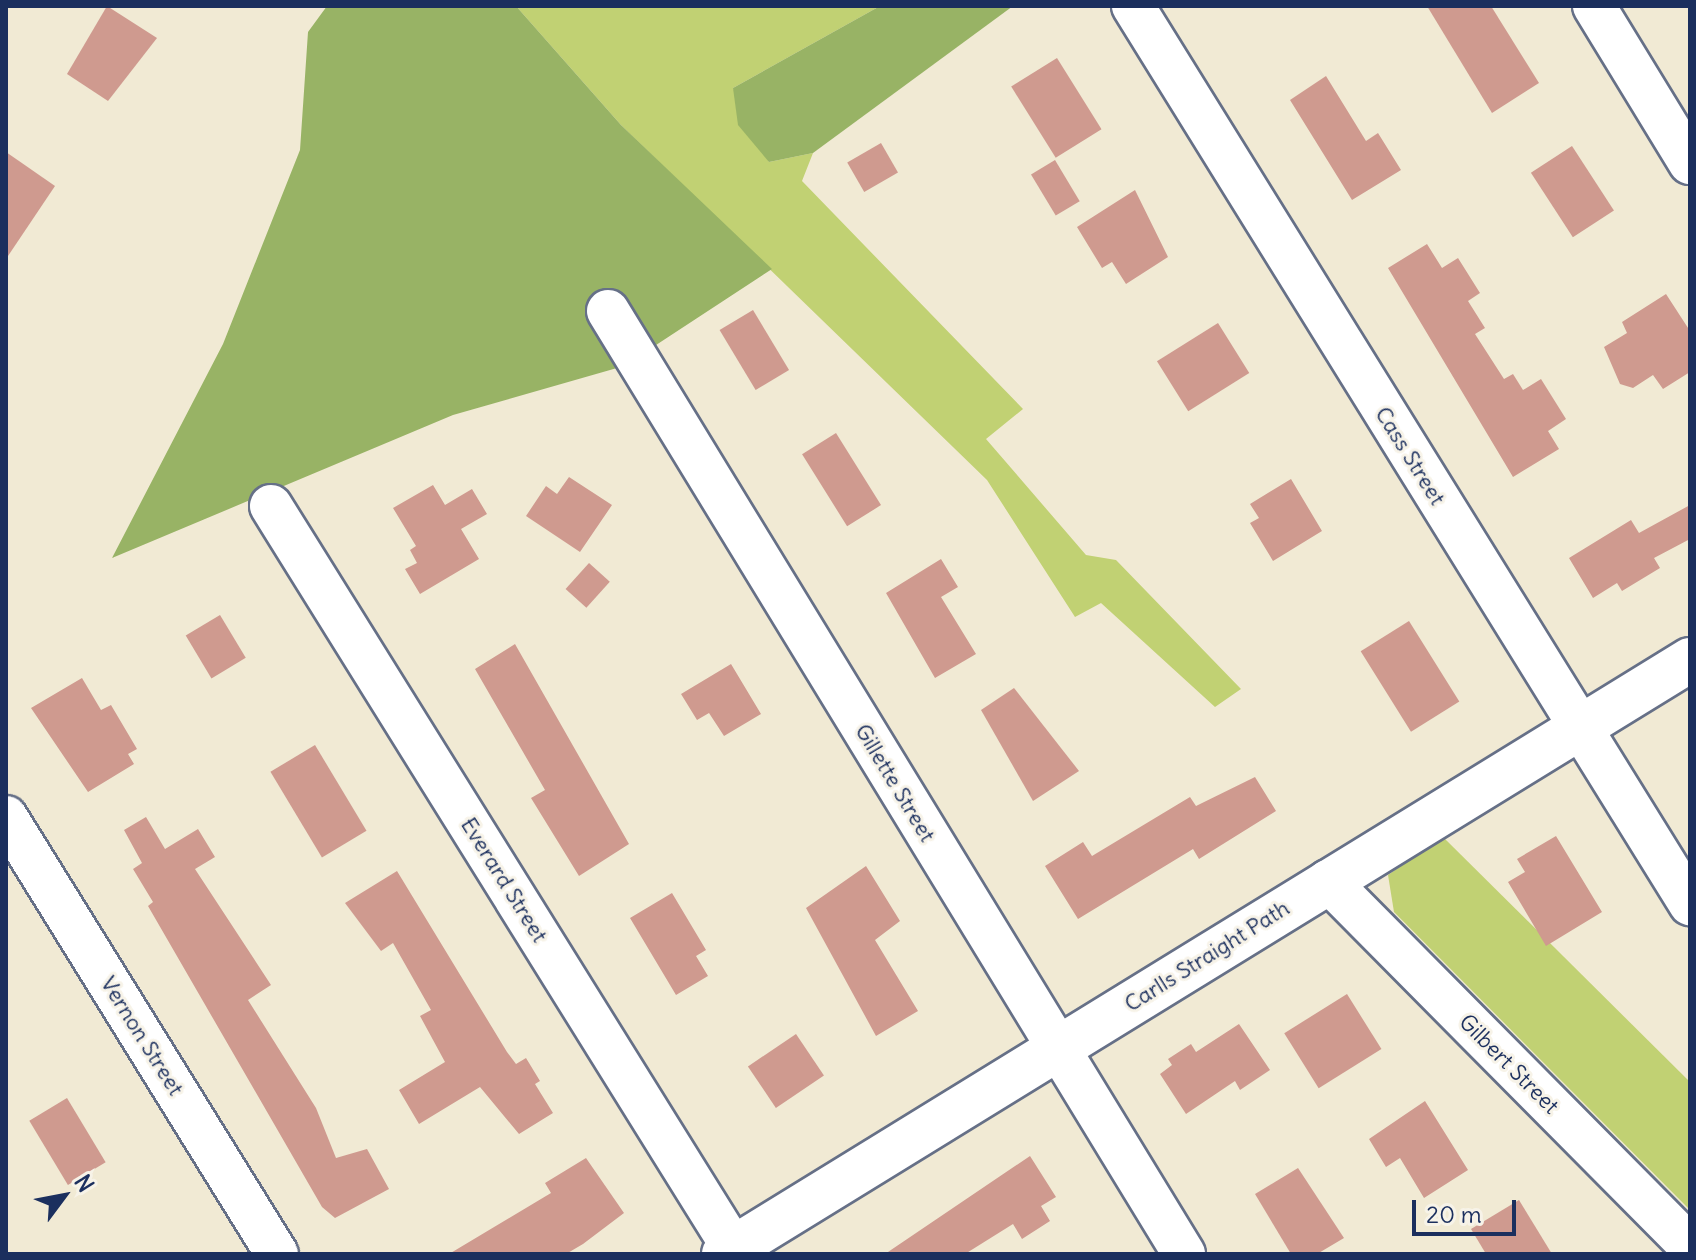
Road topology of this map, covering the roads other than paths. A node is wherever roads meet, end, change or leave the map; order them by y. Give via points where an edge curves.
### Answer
1 (1133, 6) edge
2 (1594, 6) edge
3 (1690, 163) edge
4 (608, 311) dead end
5 (271, 506) dead end
6 (1690, 660) edge
7 (1583, 726) junction
8 (6, 817) edge
9 (1328, 881) junction
10 (1690, 904) edge
11 (1057, 1049) junction
12 (1690, 1246) edge
13 (731, 1252) edge
14 (277, 1254) edge
15 (1184, 1254) edge

1 - 7 street, Cass Street
2 - 3 street
4 - 11 street, Gillette Street
5 - 13 street, Everard Street
6 - 7 street, Carlls Straight Path
7 - 9 street, Carlls Straight Path
7 - 10 street, Cass Street
8 - 14 street, Vernon Street
9 - 11 street, Carlls Straight Path
9 - 12 street, Gilbert Street
11 - 13 street, Carlls Straight Path
11 - 15 street, Gillette Street

